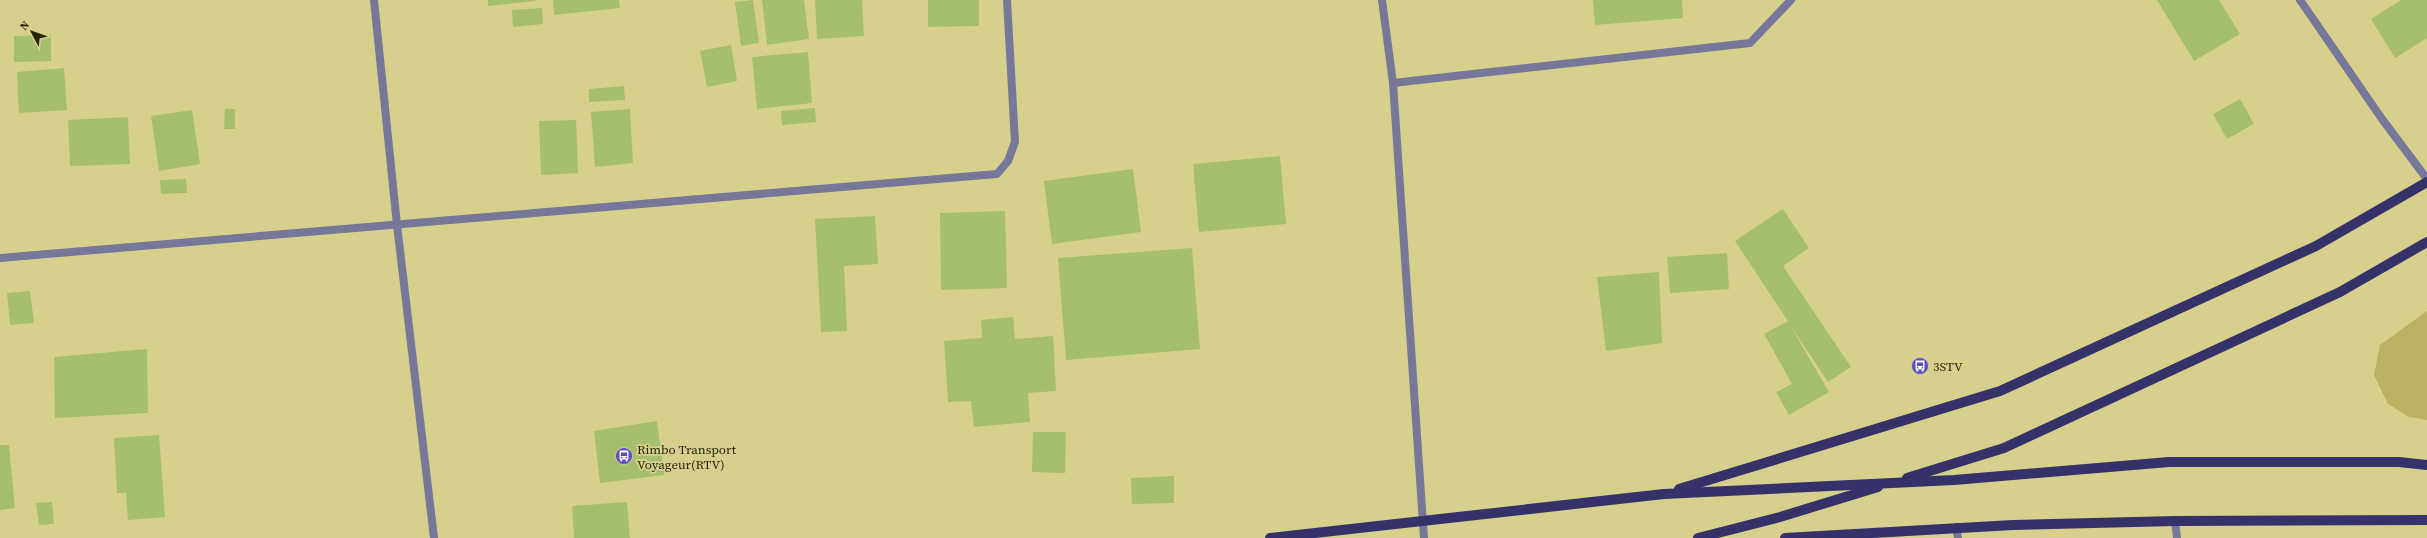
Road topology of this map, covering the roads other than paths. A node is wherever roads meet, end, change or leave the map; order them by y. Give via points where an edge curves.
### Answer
1 (374, 0) edge
2 (1007, 0) edge
3 (1382, 0) edge
4 (1791, 0) edge
5 (2300, 0) edge
6 (1393, 83) junction
7 (2427, 179) edge
8 (2427, 182) edge
9 (397, 225) junction
10 (2427, 242) edge
11 (0, 258) edge
12 (2427, 465) edge
13 (1894, 482) junction
14 (1664, 494) junction
15 (1422, 519) junction
16 (2427, 520) edge
17 (2175, 521) junction
18 (1956, 526) junction
19 (434, 538) edge
20 (1270, 538) edge
21 (1424, 538) edge
22 (1698, 538) edge
23 (1785, 538) edge
24 (1958, 538) edge
25 (2178, 538) edge

1 - 9 street
2 - 9 street via 1015,142 1008,161 997,174
3 - 6 street
4 - 6 street via 1750,44
5 - 7 street
6 - 15 street
8 - 14 main road via 2316,246 2000,391
9 - 11 street
9 - 19 street
10 - 13 main road via 2340,292 2004,448
12 - 13 main road via 2399,462 2169,462 1954,480
13 - 14 main road
13 - 22 main road via 1780,517
14 - 15 main road
15 - 20 main road
15 - 21 street
16 - 17 main road
17 - 18 main road
17 - 25 street
18 - 23 main road
18 - 24 street

